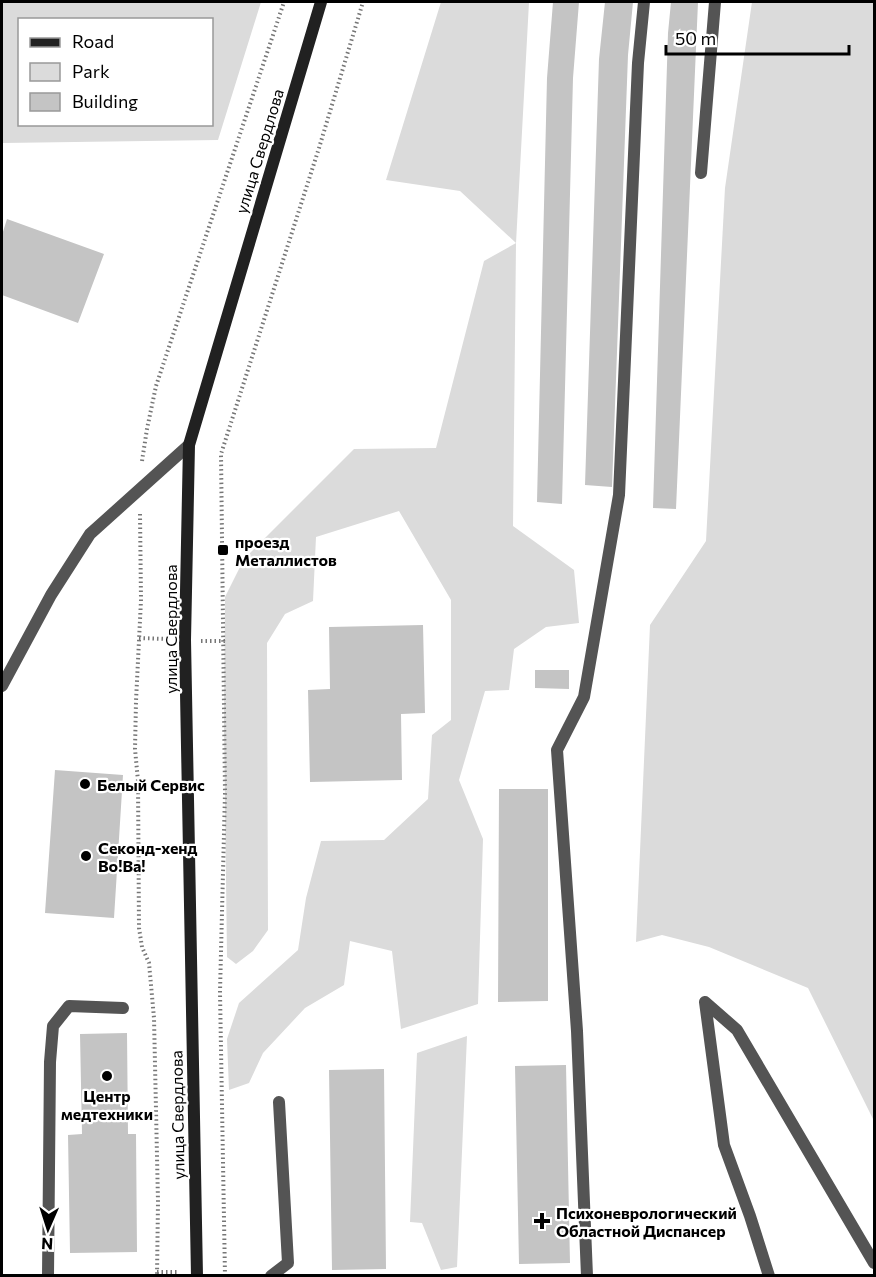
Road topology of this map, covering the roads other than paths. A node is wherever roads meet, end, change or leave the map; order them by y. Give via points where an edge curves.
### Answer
1 (321, 2) edge
2 (644, 2) edge
3 (715, 2) edge
4 (701, 173) dead end
5 (189, 445) junction
6 (2, 686) edge
7 (123, 1008) dead end
8 (279, 1102) dead end
9 (874, 1263) edge
10 (48, 1275) edge
11 (197, 1275) edge
12 (271, 1275) edge
13 (587, 1275) edge
14 (769, 1275) edge

1 - 5 street, улица Свердлова
2 - 13 street via 638,63 620,495 584,697 557,750 577,1031
3 - 4 street
5 - 6 street via 90,534 51,595
5 - 11 street, улица Свердлова via 185,640
7 - 10 street via 69,1006 53,1026
8 - 12 street via 288,1263
9 - 14 street via 737,1030 705,1002 724,1145

